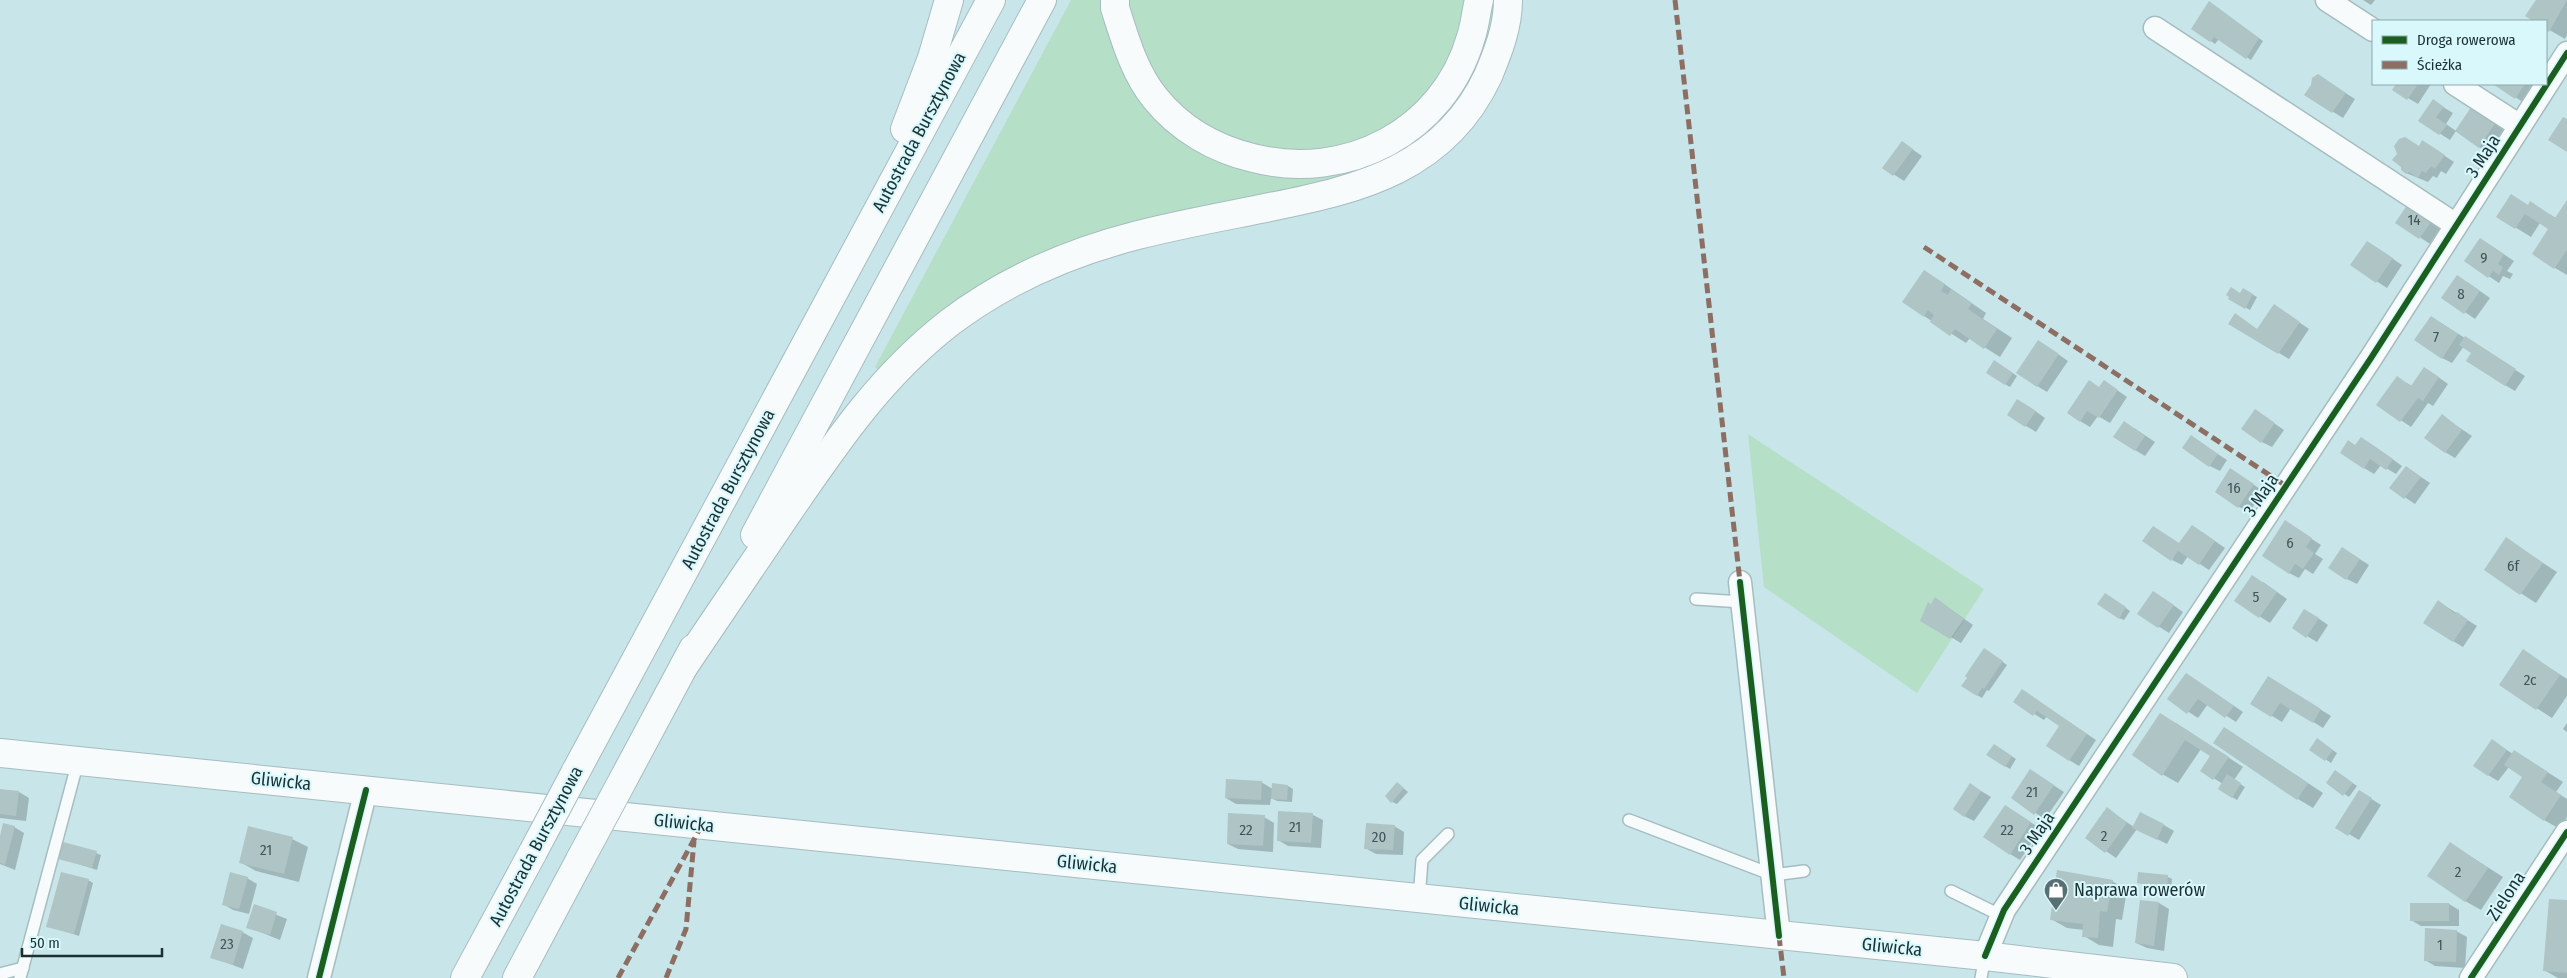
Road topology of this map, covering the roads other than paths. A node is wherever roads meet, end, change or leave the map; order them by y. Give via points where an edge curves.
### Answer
1 (949, 0) edge
2 (991, 0) edge
3 (1042, 0) edge
4 (1116, 0) edge
5 (1479, 0) edge
6 (1508, 0) edge
7 (2327, 0) edge
8 (2155, 28) dead end
9 (2372, 29) edge
10 (2567, 53) edge
11 (2547, 84) edge
12 (2457, 85) edge
13 (2546, 85) edge
14 (2520, 126) junction
15 (2456, 225) junction
16 (867, 229) junction
17 (1741, 592) joint
18 (1696, 599) dead end
19 (684, 666) junction
20 (0, 753) edge
21 (78, 761) junction
22 (366, 790) junction
23 (1629, 820) dead end
24 (2567, 832) edge
25 (1448, 834) dead end
26 (1804, 871) dead end
27 (1773, 875) junction
28 (1951, 891) dead end
29 (1419, 899) junction
30 (2002, 916) junction
31 (1779, 936) junction
32 (1983, 967) edge
33 (22, 973) edge
34 (0, 974) edge
35 (319, 978) edge
36 (465, 978) edge
37 (517, 978) edge
38 (2173, 978) edge
39 (2471, 978) edge

1 - 16 main road via 932,58
2 - 16 main road, Autostrada Bursztynowa
3 - 19 main road
4 - 5 main road via 1129,53 1154,97 1190,132 1231,153 1278,165 1326,164 1368,153 1402,134 1432,107 1454,77 1471,38
6 - 19 main road via 1500,48 1480,93 1454,128 1419,157 1378,180 1332,195 1137,235 1071,255 1009,284 951,322 910,356 871,396 840,435
7 - 9 street
8 - 15 street
10 - 11 street, 3 Maja
12 - 14 street
13 - 14 street, 3 Maja
14 - 15 street, 3 Maja
15 - 30 street, 3 Maja
16 - 36 main road, Autostrada Bursztynowa, bridge
17 - 18 lane
17 - 27 street
19 - 37 main road, bridge
20 - 21 main road, Gliwicka
21 - 22 main road, Gliwicka
21 - 33 lane
22 - 29 main road, Gliwicka
22 - 35 street
23 - 27 lane
24 - 39 street, Zielona
25 - 29 lane via 1422,860
26 - 27 lane
27 - 31 street
28 - 30 lane
29 - 31 main road, Gliwicka
30 - 32 street, 3 Maja
31 - 32 main road, Gliwicka
32 - 38 main road, Gliwicka
33 - 34 lane

